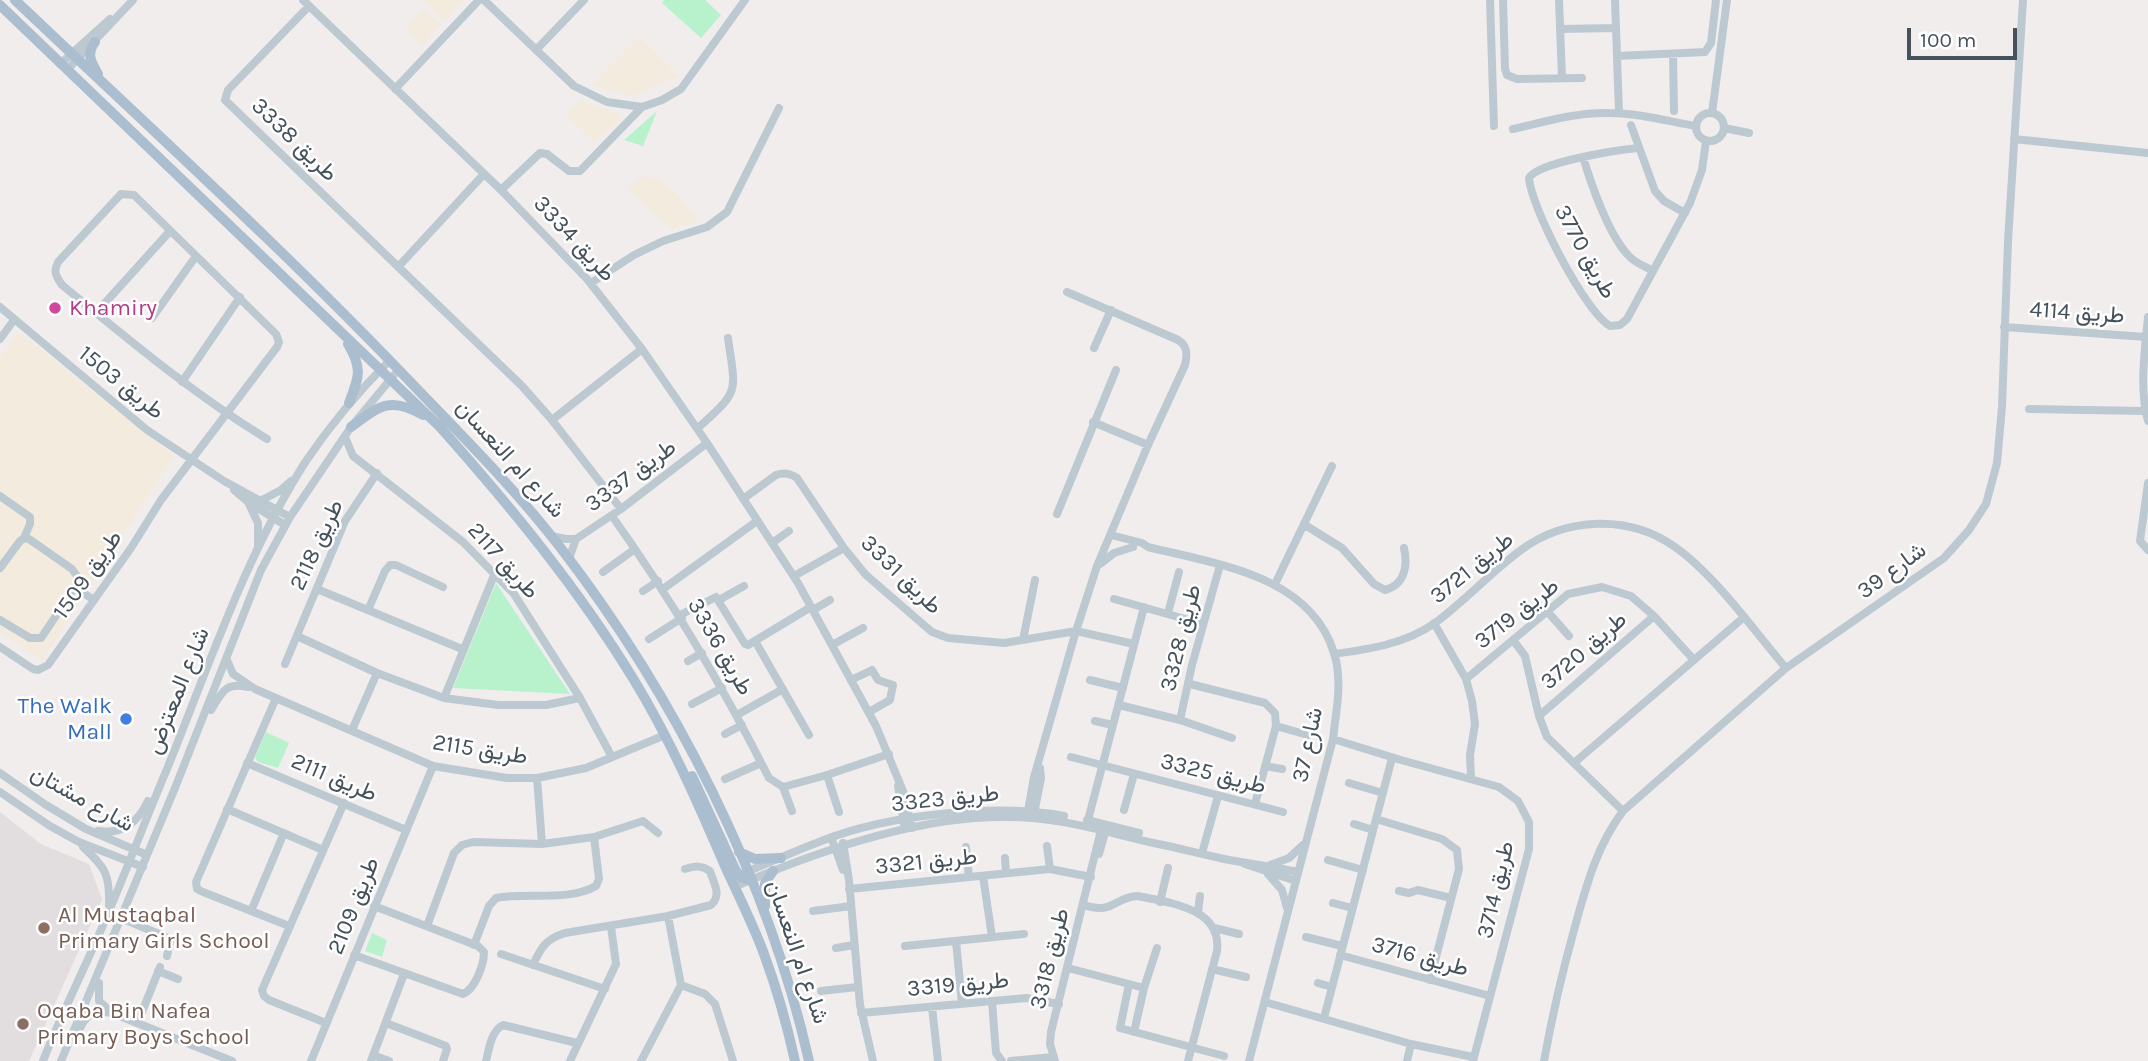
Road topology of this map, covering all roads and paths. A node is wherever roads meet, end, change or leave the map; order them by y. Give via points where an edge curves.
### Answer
1 (3, 0) edge
2 (15, 0) edge
3 (482, 0) edge
4 (584, 0) edge
5 (745, 0) edge
6 (1490, 0) edge
7 (1503, 0) edge
8 (1559, 0) edge
9 (1615, 0) edge
10 (1716, 0) edge
11 (1727, 0) edge
12 (2023, 0) edge
13 (131, 2) edge
14 (306, 3) edge
15 (0, 5) edge
16 (1616, 28) junction
17 (1560, 29) junction
18 (95, 42) junction
19 (536, 50) junction
20 (1673, 54) junction
21 (1617, 56) junction
22 (69, 61) junction
23 (1562, 78) junction
24 (1582, 78) dead end
25 (102, 82) junction
26 (395, 89) junction
27 (642, 107) junction
28 (779, 108) dead end
29 (1674, 111) dead end
30 (1619, 113) junction
31 (1712, 113) junction
32 (1631, 125) dead end
33 (1494, 126) dead end
34 (1695, 126) junction
35 (1724, 128) junction
36 (1513, 129) dead end
37 (1749, 133) dead end
38 (2014, 139) junction
39 (1706, 141) junction
40 (1638, 148) junction
41 (2148, 153) edge
42 (1583, 157) junction
43 (484, 174) junction
44 (501, 190) junction
45 (1685, 213) junction
46 (170, 231) junction
47 (196, 256) junction
48 (398, 267) junction
49 (1652, 270) junction
50 (591, 283) junction
51 (1067, 292) dead end
52 (240, 297) junction
53 (0, 307) edge
54 (1111, 310) junction
55 (96, 313) junction
56 (2148, 317) edge
57 (152, 318) dead end
58 (14, 320) junction
59 (2004, 327) junction
60 (339, 330) junction
61 (2146, 337) edge
62 (728, 338) dead end
63 (0, 339) edge
64 (1094, 348) dead end
65 (642, 349) junction
66 (390, 360) junction
67 (381, 369) junction
68 (400, 370) junction
69 (1116, 370) dead end
70 (2146, 373) edge
71 (391, 379) junction
72 (181, 382) junction
73 (349, 403) junction
74 (2029, 409) dead end
75 (2145, 411) junction
76 (226, 414) junction
77 (552, 420) junction
78 (2148, 421) edge
79 (1093, 422) junction
80 (440, 427) junction
81 (698, 428) junction
82 (348, 432) junction
83 (267, 439) dead end
84 (707, 443) junction
85 (1148, 445) junction
86 (331, 456) junction
87 (354, 456) junction
88 (191, 461) junction
89 (1332, 466) dead end
90 (377, 473) junction
91 (298, 474) junction
92 (224, 481) junction
93 (2148, 483) edge
94 (0, 496) edge
95 (743, 499) junction
96 (262, 500) junction
97 (248, 502) junction
98 (621, 509) junction
99 (278, 510) junction
100 (1057, 514) dead end
101 (611, 516) junction
102 (274, 518) junction
103 (288, 521) junction
104 (757, 522) junction
105 (1305, 525) junction
106 (789, 531) dead end
107 (551, 536) junction
108 (24, 538) junction
109 (576, 539) junction
110 (1109, 539) junction
111 (772, 543) junction
112 (1133, 547) junction
113 (1148, 547) junction
114 (844, 548) junction
115 (1404, 548) dead end
116 (635, 549) junction
117 (2148, 550) edge
118 (258, 551) junction
119 (569, 559) junction
120 (1220, 565) junction
121 (1097, 566) junction
122 (0, 568) edge
123 (603, 572) dead end
124 (1179, 572) dead end
125 (495, 573) junction
126 (794, 576) junction
127 (1035, 580) dead end
128 (1275, 584) junction
129 (660, 585) junction
130 (744, 586) dead end
131 (443, 587) dead end
132 (76, 588) junction
133 (317, 589) junction
134 (643, 592) dead end
135 (1114, 599) dead end
136 (94, 600) junction
137 (719, 600) junction
138 (830, 600) dead end
139 (1144, 607) junction
140 (812, 609) junction
141 (369, 610) junction
142 (1547, 611) junction
143 (1168, 613) junction
144 (1654, 616) junction
145 (681, 617) junction
146 (1743, 618) junction
147 (0, 620) edge
148 (1434, 623) junction
149 (1203, 624) junction
150 (863, 628) dead end
151 (1076, 631) junction
152 (297, 636) junction
153 (1569, 636) dead end
154 (649, 639) dead end
155 (1023, 640) junction
156 (1513, 640) junction
157 (755, 641) junction
158 (1134, 644) junction
159 (832, 645) junction
160 (0, 647) edge
161 (462, 649) junction
162 (702, 653) junction
163 (1334, 654) junction
164 (227, 660) junction
165 (1694, 660) junction
166 (688, 661) dead end
167 (285, 664) dead end
168 (1786, 668) junction
169 (377, 673) junction
170 (1466, 679) junction
171 (851, 680) junction
172 (1090, 680) dead end
173 (1190, 684) junction
174 (722, 688) junction
175 (1123, 688) junction
176 (255, 689) junction
177 (783, 689) junction
178 (276, 698) junction
179 (444, 698) junction
180 (580, 698) junction
181 (692, 704) dead end
182 (1119, 705) junction
183 (869, 712) junction
184 (737, 715) junction
185 (1539, 716) junction
186 (1180, 720) junction
187 (1095, 721) dead end
188 (742, 725) junction
189 (1113, 725) junction
190 (1276, 726) junction
191 (199, 729) junction
192 (352, 730) junction
193 (725, 734) dead end
194 (665, 735) junction
195 (809, 735) dead end
196 (1308, 735) dead end
197 (1232, 738) dead end
198 (1333, 739) junction
199 (888, 754) junction
200 (612, 757) junction
201 (1071, 757) dead end
202 (1392, 758) junction
203 (247, 762) junction
204 (761, 763) junction
205 (1574, 763) junction
206 (1102, 765) junction
207 (433, 766) junction
208 (1265, 766) junction
209 (1282, 769) dead end
210 (166, 772) junction
211 (0, 773) edge
212 (1134, 774) junction
213 (827, 775) junction
214 (537, 778) junction
215 (1471, 778) junction
216 (725, 779) dead end
217 (1349, 783) dead end
218 (783, 787) junction
219 (0, 792) edge
220 (1383, 793) junction
221 (1218, 796) junction
222 (344, 803) junction
223 (903, 804) junction
224 (1255, 804) junction
225 (227, 809) junction
226 (1124, 810) dead end
227 (792, 811) dead end
228 (1623, 811) junction
229 (839, 812) dead end
230 (1283, 812) dead end
231 (1031, 815) junction
232 (925, 817) junction
233 (1376, 819) junction
234 (1088, 820) junction
235 (882, 824) junction
236 (908, 824) junction
237 (1354, 824) dead end
238 (1105, 827) junction
239 (86, 829) junction
240 (406, 830) junction
241 (1373, 830) junction
242 (658, 833) dead end
243 (284, 834) junction
244 (841, 834) junction
245 (594, 837) junction
246 (831, 837) junction
247 (79, 842) junction
248 (1305, 843) junction
249 (542, 844) junction
250 (1047, 846) dead end
251 (966, 847) dead end
252 (839, 848) junction
253 (133, 849) junction
254 (323, 850) junction
255 (739, 852) junction
256 (1202, 853) junction
257 (147, 855) junction
258 (781, 858) junction
259 (1005, 858) dead end
260 (1328, 860) dead end
261 (129, 861) junction
262 (142, 867) junction
263 (1168, 868) dead end
264 (685, 869) dead end
265 (1050, 869) junction
266 (1267, 869) junction
267 (1363, 870) junction
268 (773, 871) junction
269 (1006, 873) junction
270 (983, 876) junction
271 (1297, 876) junction
272 (969, 877) junction
273 (1091, 877) junction
274 (740, 879) junction
275 (849, 889) junction
276 (1399, 891) dead end
277 (1200, 896) dead end
278 (1451, 898) junction
279 (1160, 902) junction
280 (1333, 903) dead end
281 (1084, 905) junction
282 (374, 906) junction
283 (851, 906) junction
284 (1352, 908) junction
285 (251, 911) junction
286 (813, 911) dead end
287 (109, 912) junction
288 (1198, 912) junction
289 (1287, 913) junction
290 (668, 916) junction
291 (765, 916) junction
292 (121, 918) junction
293 (289, 926) junction
294 (427, 926) junction
295 (611, 926) junction
296 (1214, 928) junction
297 (1024, 934) dead end
298 (1239, 934) dead end
299 (992, 937) junction
300 (1307, 937) dead end
301 (956, 941) junction
302 (474, 944) junction
303 (854, 945) junction
304 (905, 946) dead end
305 (836, 948) dead end
306 (1157, 948) dead end
307 (1341, 951) junction
308 (501, 954) dead end
309 (106, 955) junction
310 (354, 955) junction
311 (167, 956) dead end
312 (533, 965) junction
313 (1068, 968) junction
314 (1212, 969) junction
315 (404, 974) junction
316 (1247, 977) dead end
317 (178, 979) dead end
318 (1430, 980) junction
319 (1129, 984) junction
320 (1318, 984) dead end
321 (681, 985) junction
322 (858, 987) junction
323 (1332, 987) junction
324 (1144, 988) junction
325 (605, 989) junction
326 (821, 992) dead end
327 (1490, 996) junction
328 (992, 1001) junction
329 (1265, 1002) junction
330 (962, 1004) junction
331 (1059, 1004) junction
332 (932, 1007) junction
333 (112, 1013) junction
334 (861, 1013) junction
335 (1324, 1018) junction
336 (138, 1022) junction
337 (326, 1023) junction
338 (386, 1023) junction
339 (1134, 1032) junction
340 (577, 1043) junction
341 (1411, 1044) junction
342 (1192, 1046) junction
343 (1224, 1056) dead end
344 (372, 1058) edge
345 (1054, 1059) edge
346 (1473, 1059) edge
347 (226, 1060) edge
348 (43, 1061) edge
349 (61, 1061) edge
350 (311, 1061) edge
351 (388, 1061) edge
352 (443, 1061) edge
353 (485, 1061) edge
354 (570, 1061) edge
355 (641, 1061) edge
356 (733, 1061) edge
357 (795, 1061) edge
358 (809, 1061) edge
359 (873, 1061) edge
360 (938, 1061) edge
361 (1002, 1061) edge
362 (1011, 1061) edge
363 (1188, 1061) edge
364 (1249, 1061) edge
365 (1407, 1061) edge
366 (1544, 1061) edge

1 - 22 main road
2 - 22 main road, شارع ام النعسان
3 - 19 street
3 - 26 street
4 - 19 street
5 - 27 street via 681,89
6 - 33 street
7 - 23 street via 1507,75
8 - 17 street
9 - 16 street
10 - 20 street via 1709,48 1702,53
11 - 31 street
12 - 38 street, شارع 39
13 - 18 street
13 - 22 street
14 - 26 street, طريق 3334
14 - 48 street, طريق 3338 via 228,90 225,100
15 - 22 main road, شارع ام النعسان
16 - 17 street
16 - 21 street
17 - 23 street
18 - 22 street
18 - 25 main road via 90,58
19 - 27 street via 574,86 607,102
20 - 21 street
20 - 29 street
21 - 30 street
22 - 25 main road, شارع ام النعسان
22 - 60 main road, شارع ام النعسان
23 - 24 street
25 - 66 main road, شارع ام النعسان
26 - 43 street, طريق 3334
27 - 44 street via 580,171 569,171 540,153
28 - 50 street via 727,212 707,227 634,255
30 - 34 street
30 - 36 street
31 - 34 street via 1700,116
31 - 35 street via 1720,117
32 - 40 street
34 - 39 street
35 - 37 street
35 - 39 street via 1718,139
38 - 41 street
38 - 59 street, شارع 39
39 - 45 street, طريق 3770 via 1699,181
40 - 42 street, طريق 3770
40 - 45 street via 1657,195
42 - 49 street, طريق 3770 via 1622,248
42 - 49 street, طريق 3770 via 1536,171 1529,181 1549,233 1575,281 1601,320 1617,327 1627,319
43 - 44 street, طريق 3334
43 - 48 street
44 - 50 street, طريق 3334
45 - 49 street, طريق 3770
46 - 47 street
46 - 55 street
46 - 55 street via 134,195 124,193 58,262 54,270 62,285
47 - 52 street
47 - 57 street
48 - 77 street, طريق 3338
50 - 65 street, طريق 3334
51 - 54 street
52 - 72 street
52 - 76 street, طريق 1509 via 279,342
53 - 58 street, طريق 1503
54 - 64 street
54 - 85 street via 1181,341 1186,350 1185,365
55 - 72 street
56 - 61 street, طريق 4114
58 - 63 street
58 - 88 street, طريق 1503
59 - 61 street, طريق 4114
59 - 168 street, شارع 39 via 1997,463 1986,503 1969,530 1944,558
60 - 67 main road, شارع ام النعسان
60 - 73 main road via 358,363 359,377
61 - 70 street, طريق 4114
62 - 81 street via 732,395
65 - 77 street
65 - 81 street, طريق 3334
66 - 67 street, شارع المعترض
66 - 68 main road, شارع ام النعسان
67 - 71 main road, شارع ام النعسان
67 - 73 street, شارع المعترض
68 - 71 street, شارع المعترض
68 - 107 main road, شارع ام النعسان
69 - 79 street
70 - 75 street, طريق 4114
71 - 80 main road, شارع ام النعسان
71 - 82 street, شارع المعترض
72 - 76 street
73 - 91 street, شارع المعترض
74 - 75 street
75 - 78 street, طريق 4114
76 - 83 street
76 - 88 street, طريق 1509
77 - 98 street, طريق 3338
79 - 85 street
79 - 100 street
80 - 82 main road via 400,404 382,406
80 - 194 main road, شارع ام النعسان via 555,563 597,621
81 - 84 street, طريق 3334
82 - 86 street, شارع المعترض
82 - 87 street, طريق 2117
84 - 95 street, طريق 3334
84 - 98 street, طريق 3337
85 - 110 street
86 - 87 street
86 - 103 street, شارع المعترض
87 - 90 street, طريق 2117
88 - 92 street, طريق 1503
88 - 136 street, طريق 1509
89 - 105 street
90 - 125 street, طريق 2117
90 - 133 street, طريق 2118 via 345,522
91 - 96 street
91 - 99 street, شارع المعترض
92 - 96 street, طريق 1503
92 - 97 street, طريق 1503
93 - 117 street via 2140,541
94 - 108 street via 30,517
95 - 104 street, طريق 3334
95 - 114 street, طريق 3331 via 776,475 792,475
96 - 99 street, طريق 1503
97 - 102 street, طريق 1503
97 - 118 street via 258,523
98 - 101 street, طريق 3337
99 - 102 street, شارع المعترض
99 - 103 street, طريق 1503
101 - 109 street, طريق 3337
101 - 116 street, طريق 3336
102 - 103 street, طريق 1503
102 - 118 street, شارع المعترض
103 - 164 street, شارع المعترض via 261,570
104 - 111 street, طريق 3334
104 - 129 street, طريق 3336
105 - 115 street via 1342,548 1385,590 1395,586 1404,573
105 - 128 street
106 - 111 street
107 - 109 street, طريق 3337
107 - 119 main road, شارع ام النعسان
108 - 122 street
108 - 132 street via 72,569 80,580
109 - 119 street, طريق 3337
110 - 112 street, شارع 37
110 - 113 street, شارع 37
110 - 121 street
111 - 126 street, طريق 3334
112 - 113 street, شارع 37
112 - 121 street via 1114,553
113 - 120 street, شارع 37
114 - 126 street
114 - 155 street, طريق 3331 via 866,575 932,632 965,641
116 - 123 street
116 - 129 street, طريق 3336
118 - 210 street, شارع المعترض
119 - 255 main road, شارع ام النعسان via 647,671
120 - 128 street, شارع 37
120 - 149 street, طريق 3328
121 - 151 street
124 - 143 street
125 - 161 street
125 - 180 street, طريق 2117 via 514,594
126 - 140 street, طريق 3334
127 - 155 street
128 - 163 street, شارع 37 via 1312,614
129 - 134 street, طريق 3336
129 - 145 street, طريق 3336
130 - 137 street
131 - 141 street via 390,565
132 - 136 street
132 - 147 street via 41,638 30,638
133 - 141 street
133 - 152 street, طريق 2118
135 - 139 street
136 - 160 street, طريق 1509 via 44,668 27,667
137 - 145 street via 714,597
137 - 157 street via 745,644
138 - 140 street
139 - 143 street
139 - 158 street
140 - 157 street
140 - 159 street, طريق 3334
141 - 161 street
142 - 144 street, طريق 3719 via 1568,594 1602,587 1632,596
142 - 153 street
142 - 156 street, طريق 3719
143 - 149 street
144 - 165 street, طريق 3719
144 - 185 street, طريق 3720
145 - 154 street
145 - 162 street, طريق 3336
146 - 148 street, طريق 3721 via 1675,546 1640,528 1597,523 1565,527 1522,549
146 - 165 street
146 - 168 street, طريق 3721
148 - 163 street, طريق 3721 via 1378,648
148 - 170 street, طريق 3719
149 - 173 street, طريق 3328
150 - 159 street
151 - 155 street, طريق 3331
151 - 158 street
151 - 231 street via 1039,765 1041,778
152 - 167 street, طريق 2118
152 - 169 street
156 - 170 street, طريق 3719
156 - 185 street, طريق 3720 via 1525,656
157 - 177 street
158 - 175 street
159 - 171 street, طريق 3334
161 - 179 street
162 - 166 street
162 - 174 street, طريق 3336
163 - 198 street, شارع 37 via 1339,690
164 - 176 street, طريق 2115 via 233,674
164 - 191 street, شارع المعترض
165 - 205 street
168 - 228 street, شارع 39
169 - 179 street
169 - 192 street
170 - 215 street, طريق 3719 via 1475,714
171 - 183 street, طريق 3334
171 - 183 street via 870,670 880,681 893,685 890,700
172 - 175 street
173 - 186 street, طريق 3328
173 - 190 street via 1269,706
174 - 181 street
174 - 184 street, طريق 3336
175 - 182 street
176 - 178 street, طريق 2115
176 - 191 street via 227,688
177 - 184 street
177 - 195 street
178 - 192 street, طريق 2115
178 - 203 street
179 - 180 street via 498,705 546,705
180 - 200 street, طريق 2117
182 - 186 street
182 - 189 street
183 - 199 street, طريق 3334
184 - 188 street, طريق 3336
185 - 205 street, طريق 3720 via 1548,737
186 - 197 street
187 - 189 street
188 - 193 street, طريق 3336
188 - 204 street, طريق 3336
189 - 206 street
190 - 196 street
190 - 208 street
191 - 257 street, شارع المعترض
192 - 207 street, طريق 2115
194 - 200 street, طريق 2115
194 - 274 main road, شارع ام النعسان
198 - 202 street, طريق 3714
198 - 248 street, شارع 37
199 - 213 street
199 - 223 street, طريق 3334
200 - 214 street, طريق 2115 via 586,768
201 - 206 street, طريق 3325
202 - 215 street, طريق 3714
202 - 220 street
203 - 222 street, طريق 2111
203 - 225 street
204 - 216 street
204 - 218 street, طريق 3336 via 769,778
205 - 228 street, طريق 3720
206 - 212 street, طريق 3325
206 - 234 street
207 - 214 street, طريق 2115
207 - 240 street, طريق 2109
208 - 209 street
208 - 224 street
210 - 239 street via 132,824 109,832
210 - 253 street, شارع المعترض
211 - 239 street, شارع مشتان
212 - 221 street, طريق 3325
212 - 226 street, طريق 3325
213 - 218 street
213 - 229 street
214 - 249 street
215 - 327 street, طريق 3714 via 1499,787 1518,801 1529,822 1529,849
217 - 220 street
218 - 227 street
219 - 247 street, شارع مشتان
220 - 233 street
221 - 224 street, طريق 3325
221 - 256 street
222 - 240 street, طريق 2111
222 - 254 street
223 - 232 street
223 - 235 street
223 - 236 street, طريق 3334
224 - 230 street, طريق 3325
225 - 243 street
225 - 285 street via 196,886
228 - 366 street, شارع 39 via 1607,831 1592,866 1560,981
231 - 232 street, طريق 3323 via 973,811
231 - 234 street, طريق 3323
231 - 236 street, طريق 3323
231 - 238 street, طريق 3323
232 - 236 street, طريق 3323
233 - 241 street
233 - 278 street via 1442,839 1457,850 1459,869
234 - 238 street, طريق 3323
235 - 236 street, طريق 3323
235 - 244 street, طريق 3323
236 - 252 street, طريق 3323
237 - 241 street
238 - 256 street, طريق 3323
238 - 273 street, طريق 3318
239 - 253 street, شارع مشتان
240 - 282 street, طريق 2109
241 - 267 street
242 - 245 street via 643,821
243 - 254 street
243 - 285 street
244 - 246 street, طريق 3323
244 - 252 street
245 - 249 street
245 - 302 street via 596,886 556,895 496,898
246 - 252 street
246 - 258 street, طريق 3323
247 - 261 street, شارع مشتان
247 - 287 street via 106,871
248 - 266 street
248 - 271 street, شارع 37
249 - 294 street via 462,845 454,853
250 - 265 street
251 - 272 street
252 - 268 street, طريق 3323
252 - 275 street
253 - 257 street, شارع مشتان
253 - 261 street, شارع المعترض
254 - 293 street
255 - 258 main road via 755,859
255 - 274 main road, شارع ام النعسان
256 - 266 street, طريق 3323
257 - 262 street, شارع المعترض
258 - 274 street, طريق 3323
259 - 269 street, طريق 3321
260 - 267 street
261 - 262 street, شارع مشتان
261 - 287 street, شارع المعترض
262 - 292 street, شارع المعترض
263 - 279 street
264 - 290 street via 702,866 710,871 716,900
265 - 269 street, طريق 3321
265 - 273 street, طريق 3321
266 - 271 street, طريق 3323
266 - 289 street via 1282,890
267 - 284 street
268 - 274 street, طريق 3323
268 - 291 main road via 764,888
269 - 270 street, طريق 3321
270 - 272 street, طريق 3321
270 - 299 street
271 - 289 street, شارع 37
272 - 275 street, طريق 3321
273 - 281 street, طريق 3318
274 - 291 main road, شارع ام النعسان
274 - 357 main road, شارع ام النعسان via 787,1022
275 - 283 street
276 - 278 street via 1418,890
277 - 288 street
278 - 318 street
279 - 281 street via 1134,896 1105,909
279 - 288 street
280 - 284 street
281 - 313 street, طريق 3318
282 - 294 street
282 - 310 street, طريق 2109
283 - 286 street
283 - 303 street
284 - 307 street
285 - 293 street
287 - 348 street, شارع المعترض
288 - 296 street
289 - 329 street, شارع 37
290 - 295 street
290 - 321 street
291 - 358 main road, شارع ام النعسان via 800,1017
292 - 309 street, شارع المعترض
292 - 311 street via 166,937 170,941
293 - 337 street via 262,993
294 - 302 street
295 - 312 street via 550,938
295 - 325 street via 616,964
296 - 298 street
296 - 314 street via 1218,943
297 - 299 street
299 - 301 street
300 - 307 street, طريق 3716
301 - 304 street
301 - 330 street
302 - 315 street via 484,956 467,993
303 - 305 street
303 - 322 street
306 - 324 street
307 - 318 street, طريق 3716
307 - 323 street
308 - 312 street
309 - 333 street via 97,994
309 - 349 street, شارع المعترض
310 - 315 street
310 - 337 street, طريق 2109
312 - 325 street
313 - 319 street
313 - 331 street, طريق 3318
314 - 316 street
314 - 342 street
315 - 338 street
317 - 336 street via 159,969
318 - 327 street, طريق 3716
319 - 324 street
319 - 339 street via 1119,1027
320 - 323 street
321 - 355 street
321 - 356 street via 705,994 715,1004
322 - 326 street
322 - 334 street
323 - 335 street
324 - 339 street
325 - 340 street
327 - 346 street, طريق 3714
328 - 330 street, طريق 3319
328 - 331 street, طريق 3319 via 1031,998
328 - 361 street via 996,1053
329 - 335 street, طريق 3714
329 - 364 street, شارع 37
330 - 332 street, طريق 3319
331 - 345 street, طريق 3318 via 1050,1038
332 - 334 street, طريق 3319
332 - 360 street
333 - 336 street
333 - 349 street via 89,1014
334 - 359 street
335 - 341 street, طريق 3714
336 - 347 street
337 - 350 street, طريق 2109
338 - 344 street
338 - 352 street via 445,1045
339 - 342 street
340 - 353 street via 503,1025 493,1034
340 - 354 street
341 - 346 street, طريق 3714
341 - 365 street
342 - 343 street
342 - 363 street
344 - 351 street
345 - 362 street

